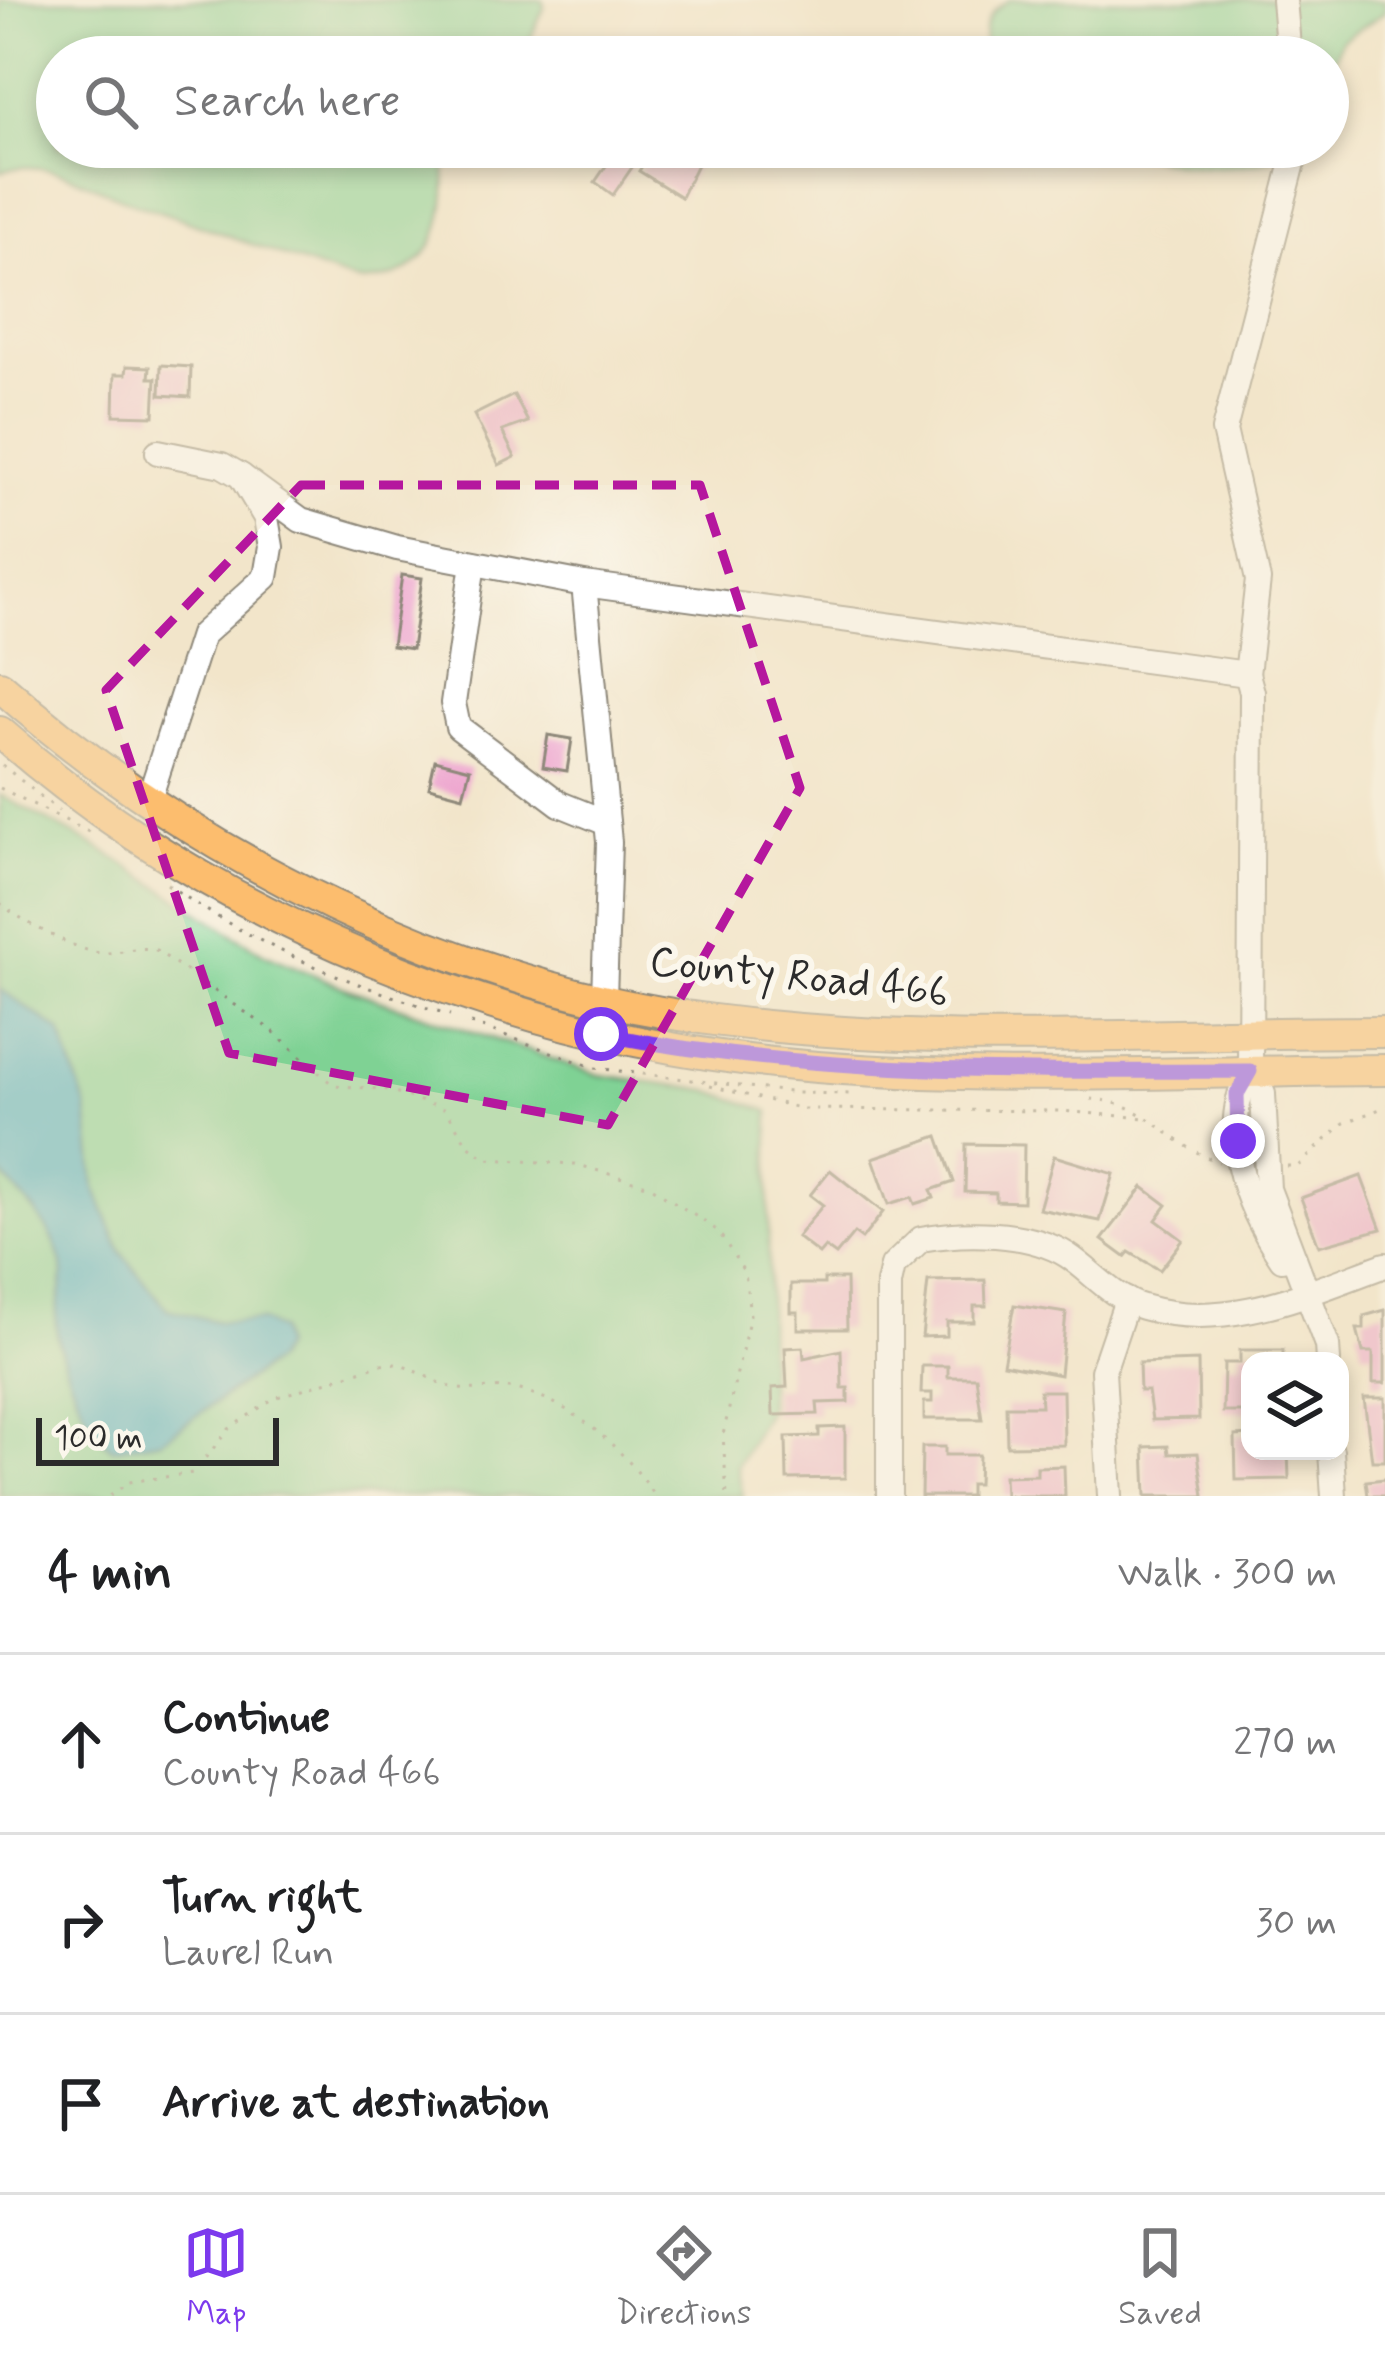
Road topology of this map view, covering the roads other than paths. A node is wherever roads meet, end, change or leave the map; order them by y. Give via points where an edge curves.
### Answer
1 (1284, 0) edge
2 (1287, 36) edge
3 (1292, 168) edge
4 (158, 452) dead end
5 (241, 476) junction
6 (473, 563) junction
7 (584, 584) junction
8 (1247, 674) junction
9 (0, 686) edge
10 (0, 732) edge
11 (148, 802) junction
12 (607, 823) junction
13 (604, 998) junction
14 (555, 1020) junction
15 (1249, 1032) junction
16 (1385, 1032) edge
17 (1385, 1070) edge
18 (1250, 1071) junction
19 (1385, 1265) edge
20 (1305, 1294) junction
21 (1127, 1300) junction
22 (1327, 1352) edge
23 (1332, 1460) edge
24 (889, 1496) edge
25 (1110, 1496) edge
26 (1334, 1496) edge

1 - 2 street
3 - 8 street via 1224,430 1258,580
4 - 5 street
5 - 6 street via 301,520
5 - 11 street via 266,518 266,577 202,635
6 - 7 street
6 - 12 street via 452,703 458,728 560,804
7 - 8 street
7 - 12 street
8 - 15 street
9 - 11 main road, County Road 466
10 - 14 main road, County Road 466 via 112,818 301,926 445,988
11 - 13 main road, County Road 466 via 419,940
12 - 13 street
13 - 14 main road via 583,1019
13 - 15 main road, County Road 466 via 709,1020 933,1037
14 - 18 main road, County Road 466 via 795,1065
15 - 16 main road, County Road 466
15 - 18 street
17 - 18 main road, County Road 466
18 - 20 street via 1237,1094 1244,1189
19 - 20 street
20 - 21 street via 1210,1316
20 - 22 street
21 - 24 street via 1066,1255 1024,1239 934,1237 912,1246 889,1284
21 - 25 street via 1103,1371
23 - 26 street

